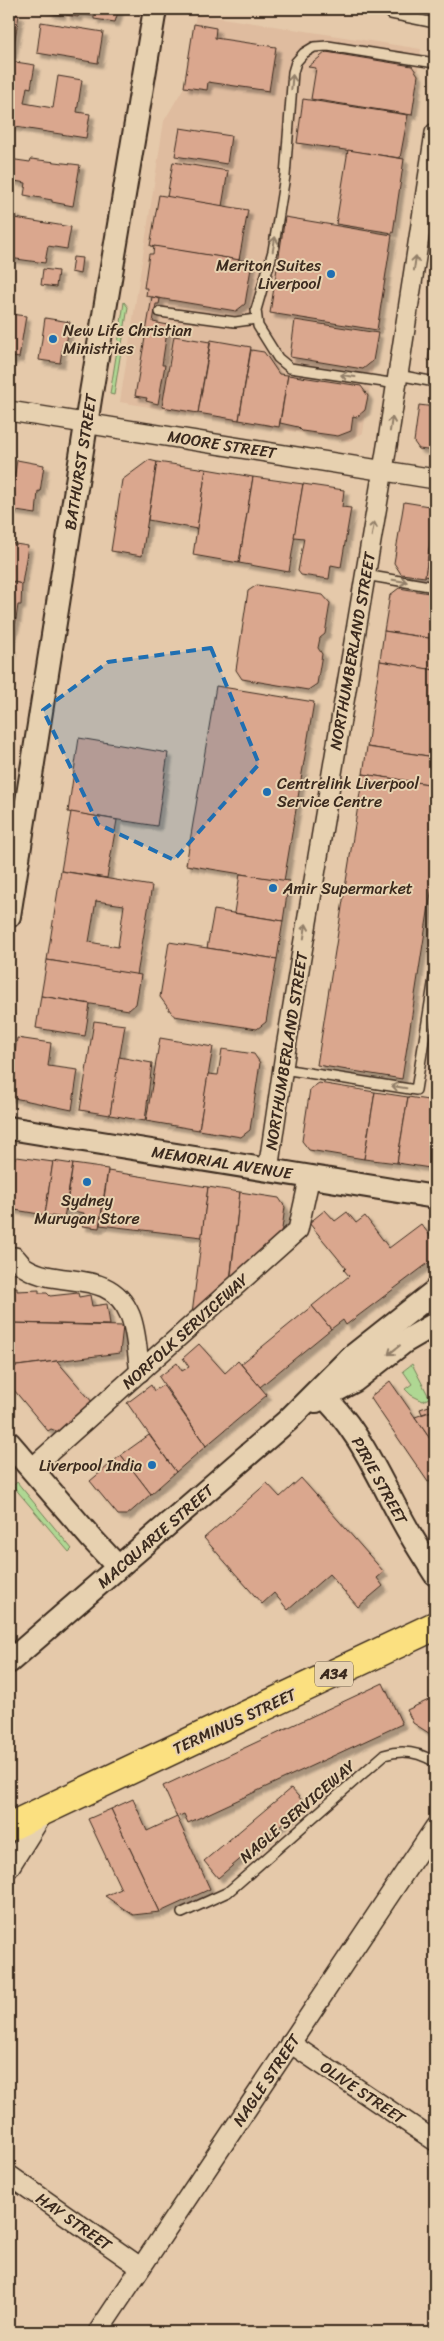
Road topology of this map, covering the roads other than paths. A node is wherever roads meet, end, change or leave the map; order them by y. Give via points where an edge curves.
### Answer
1 (155, 9) edge
2 (391, 14) dead end
3 (435, 23) edge
4 (435, 64) edge
5 (435, 133) edge
6 (160, 312) dead end
7 (256, 319) junction
8 (397, 379) junction
9 (435, 382) edge
10 (9, 411) edge
11 (86, 423) junction
12 (383, 472) junction
13 (435, 479) edge
14 (364, 575) junction
15 (435, 587) edge
16 (9, 916) edge
17 (435, 972) edge
18 (282, 1069) junction
19 (9, 1128) edge
20 (268, 1170) junction
21 (310, 1176) junction
22 (435, 1196) edge
23 (16, 1257) dead end
24 (435, 1291) edge
25 (435, 1324) edge
26 (140, 1372) junction
27 (322, 1394) junction
28 (11, 1451) edge
29 (31, 1469) junction
30 (118, 1567) junction
31 (435, 1574) edge
32 (435, 1626) edge
33 (9, 1662) edge
34 (435, 1762) edge
35 (24, 1818) edge
36 (435, 1827) edge
37 (9, 1868) edge
38 (182, 1913) dead end
39 (290, 2043) junction
40 (435, 2141) edge
41 (9, 2175) edge
42 (140, 2267) junction
43 (98, 2332) edge

1 - 11 street, BATHURST STREET
2 - 3 lane
7 -> 4 lane via 273,251 285,176 296,62 314,47 328,46
8 -> 5 street, NORTHUMBERLAND STREET
6 - 7 lane via 235,322
8 -> 7 lane via 290,368 278,358
8 - 9 lane
12 -> 8 street, NORTHUMBERLAND STREET
10 - 11 street, MOORE STREET
11 - 12 street, MOORE STREET
11 - 16 street, BATHURST STREET
12 - 13 street, MOORE STREET
14 -> 12 street, NORTHUMBERLAND STREET
14 -> 15 lane
18 -> 14 street, NORTHUMBERLAND STREET
17 -> 18 lane via 416,1090
18 - 20 street, NORTHUMBERLAND STREET
19 - 20 street, MEMORIAL AVENUE
20 - 21 street, MEMORIAL AVENUE
21 - 22 street, MEMORIAL AVENUE
21 - 26 street, NORFOLK SERVICEWAY via 298,1230
23 - 26 street via 26,1268 42,1275 95,1282 110,1291 130,1315
24 - 27 street, MACQUARIE STREET via 364,1347
25 -> 27 street, MACQUARIE STREET via 404,1342 354,1381
26 - 29 street, NORFOLK SERVICEWAY
27 - 30 street, MACQUARIE STREET
27 - 31 street, PIRIE STREET via 363,1447 408,1532
28 - 29 street
29 - 30 street
30 - 33 street, MACQUARIE STREET
32 - 35 highway, TERMINUS STREET / A34
34 - 38 lane, NAGLE SERVICEWAY via 406,1751 384,1755 228,1892
35 - 37 street
36 - 39 street, NAGLE STREET
39 - 40 street, OLIVE STREET
39 - 42 street, NAGLE STREET
41 - 42 street, HAY STREET
42 - 43 street, NAGLE STREET

